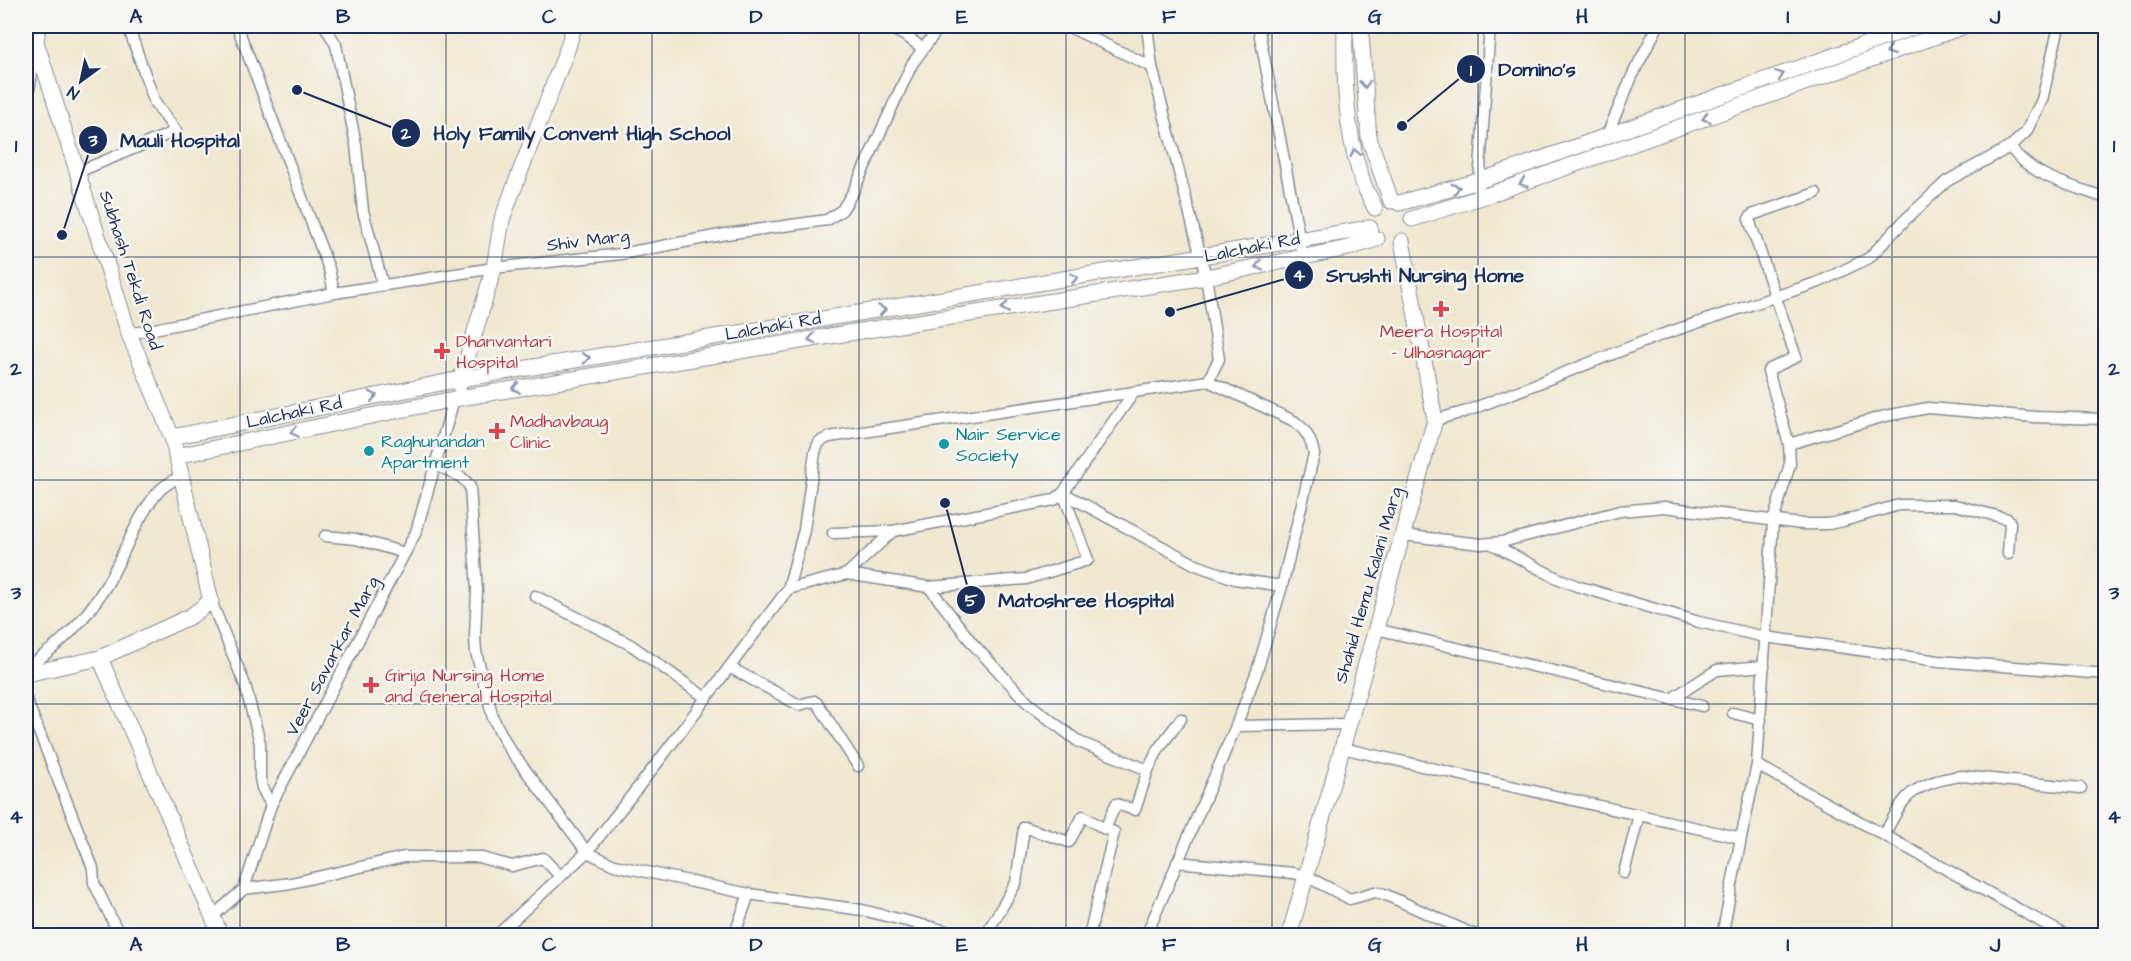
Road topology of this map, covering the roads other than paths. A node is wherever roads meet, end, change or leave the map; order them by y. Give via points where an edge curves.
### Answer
1 (38, 26) edge
2 (128, 26) edge
3 (237, 26) edge
4 (325, 26) edge
5 (574, 26) edge
6 (886, 26) edge
7 (940, 26) edge
8 (1067, 26) edge
9 (1147, 26) edge
10 (1258, 26) edge
11 (1345, 26) edge
12 (1362, 26) edge
13 (1490, 26) edge
14 (1658, 26) edge
15 (1918, 26) edge
16 (1965, 26) edge
17 (2059, 26) edge
18 (1928, 31) edge
19 (36, 42) junction
20 (922, 48) junction
21 (1152, 67) junction
22 (26, 110) edge
23 (1606, 137) junction
24 (2010, 147) junction
25 (1604, 154) junction
26 (78, 172) junction
27 (1479, 181) junction
28 (1816, 193) dead end
29 (1478, 198) junction
30 (2106, 198) edge
31 (1395, 202) junction
32 (1375, 208) junction
33 (1412, 219) junction
34 (1374, 233) junction
35 (1300, 238) junction
36 (1402, 240) junction
37 (1303, 257) junction
38 (1201, 258) junction
39 (494, 268) junction
40 (1206, 277) junction
41 (383, 285) junction
42 (334, 293) junction
43 (973, 295) junction
44 (1776, 297) junction
45 (973, 313) junction
46 (848, 316) junction
47 (849, 333) junction
48 (129, 334) junction
49 (461, 378) junction
50 (1208, 381) junction
51 (1134, 392) junction
52 (454, 399) junction
53 (2106, 419) edge
54 (1435, 420) junction
55 (172, 437) junction
56 (1789, 444) junction
57 (176, 456) junction
58 (435, 465) junction
59 (180, 476) junction
60 (1063, 493) junction
61 (1773, 522) junction
62 (892, 531) junction
63 (833, 533) dead end
64 (1402, 535) junction
65 (326, 536) dead end
66 (1490, 543) junction
67 (405, 553) junction
68 (2008, 554) dead end
69 (847, 574) junction
70 (1282, 586) junction
71 (929, 587) junction
72 (788, 589) junction
73 (535, 596) dead end
74 (211, 601) junction
75 (1376, 629) junction
76 (1766, 637) junction
77 (100, 658) junction
78 (1764, 666) junction
79 (729, 667) junction
80 (29, 672) edge
81 (2106, 674) edge
82 (706, 698) junction
83 (26, 699) edge
84 (1671, 699) junction
85 (1702, 706) dead end
86 (1732, 713) dead end
87 (1181, 719) dead end
88 (1761, 720) junction
89 (1349, 724) junction
90 (1236, 726) junction
91 (1342, 748) junction
92 (1757, 765) junction
93 (858, 766) dead end
94 (1148, 770) junction
95 (2081, 788) dead end
96 (271, 805) junction
97 (1639, 815) junction
98 (1105, 829) junction
99 (1884, 835) junction
100 (1741, 838) junction
101 (586, 852) junction
102 (1178, 862) junction
103 (1624, 873) dead end
104 (560, 876) junction
105 (1306, 876) junction
106 (244, 889) junction
107 (749, 894) junction
108 (214, 915) junction
109 (120, 936) edge
110 (221, 936) edge
111 (496, 936) edge
112 (734, 936) edge
113 (966, 936) edge
114 (985, 936) edge
115 (1089, 936) edge
116 (1146, 936) edge
117 (1289, 936) edge
118 (1477, 936) edge
119 (1722, 936) edge
120 (2067, 936) edge

1 - 19 main road, Subhash Tekdi Road
2 - 26 street via 155,103 176,131
3 - 42 street via 329,269
4 - 41 street via 336,45 356,145 363,211
5 - 39 main road via 502,219
6 - 20 street
7 - 20 street, Shiv Marg
8 - 21 street
9 - 21 street
10 - 35 street
32 -> 11 main road via 1360,176 1352,142
12 -> 31 main road via 1369,138
13 - 27 street
14 - 23 street
23 -> 15 main road
16 - 18 main road
17 - 24 street via 2042,100 2026,132
18 -> 25 main road
19 - 22 street
19 - 26 main road, Subhash Tekdi Road
20 - 39 street, Shiv Marg via 854,192 835,216 621,254
21 - 38 street
23 - 25 main road
23 - 27 main road
24 - 30 street via 2036,171
24 - 44 street via 1947,181 1869,258 1820,282
25 -> 29 main road
26 - 48 main road, Subhash Tekdi Road
27 - 29 street
31 -> 27 main road
28 - 44 street via 1750,218
29 - 33 main road
31 - 32 main road
31 - 33 main road
32 - 34 main road via 1370,219
33 - 36 main road via 1410,231
34 - 35 main road, Lalchaki Rd
34 - 36 main road via 1389,243
34 - 37 main road, Lalchaki Rd via 1348,248
35 - 37 street
35 - 38 main road, Lalchaki Rd
36 - 54 main road, Shahid Hemu Kalani Marg
37 -> 40 main road, Lalchaki Rd
38 - 40 street
43 -> 38 main road, Lalchaki Rd
39 - 41 street, Shiv Marg
39 - 49 main road
40 -> 45 main road, Lalchaki Rd
40 - 50 street via 1219,359
41 - 42 street, Shiv Marg
42 - 48 street, Shiv Marg
43 - 45 main road
46 -> 43 main road, Lalchaki Rd
44 - 54 street via 1661,335
44 - 56 street via 1796,357 1770,369 1768,376
45 - 47 main road, Lalchaki Rd
46 - 47 main road
49 -> 46 main road, Lalchaki Rd
47 -> 52 main road, Lalchaki Rd
48 - 55 main road, Subhash Tekdi Road
49 - 52 main road
55 -> 49 main road, Lalchaki Rd
50 - 51 street
50 - 70 street via 1294,421 1304,429 1312,445 1314,454
51 - 60 street
51 - 72 street via 829,437 819,442 804,530
52 -> 57 main road, Lalchaki Rd
52 - 58 street, Veer Savarkar Marg
53 - 56 street via 1928,408 1885,416
54 - 64 main road, Shahid Hemu Kalani Marg
55 - 57 main road, Subhash Tekdi Road
56 - 61 street via 1790,464
57 - 59 main road, Subhash Tekdi Road
58 - 67 street, Veer Savarkar Marg via 416,532
58 - 101 street via 458,475 470,487 477,590 476,652 493,718 508,747
59 - 74 main road, Subhash Tekdi Road
59 - 80 street via 162,489 150,506 84,618
60 - 62 street via 1054,500
60 - 70 street via 1196,565 1235,579
60 - 71 street via 1088,560 1026,579
61 - 66 street via 1664,507 1620,511
61 - 68 street via 1828,524 1899,505 1955,505 2008,519
61 - 76 street
62 - 63 street
62 - 69 street
64 - 66 street
64 - 75 main road, Shahid Hemu Kalani Marg
65 - 67 street via 356,539
66 - 76 street via 1577,586
67 - 96 street, Veer Savarkar Marg
69 - 71 street
69 - 72 street
70 - 90 street
71 - 94 street via 973,644 1029,703 1078,742
72 - 79 street
73 - 82 street via 631,645
74 - 77 main road via 191,616
74 - 96 street via 245,685 260,743 262,788
75 - 84 street
75 - 89 main road, Shahid Hemu Kalani Marg
76 - 78 street
76 - 81 street via 1938,661
77 - 80 main road
77 - 108 main road
78 - 84 street via 1717,670
78 - 88 street
79 - 82 street
79 - 93 street via 799,705 814,701 818,704
82 - 101 street
83 - 109 street via 93,868 94,883
84 - 85 street
86 - 88 street
87 - 94 street
88 - 92 street
89 - 90 street
89 - 91 main road, Shahid Hemu Kalani Marg
90 - 102 street
91 - 97 street
91 - 105 main road, Shahid Hemu Kalani Marg
92 - 99 street
92 - 100 street
94 - 98 street via 1135,810 1116,804
95 - 99 street via 1947,777 1904,800
96 - 106 street, Veer Savarkar Marg
97 - 100 street
97 - 103 street
98 - 114 street via 1083,816 1069,842 1024,827 1016,883
98 - 115 street via 1114,832
99 - 120 street
100 - 119 street
101 - 104 street
101 - 107 street via 614,865
102 - 105 street
102 - 116 street
104 - 106 street via 543,858 512,866 478,857 404,857 291,883
104 - 111 street
105 - 117 main road, Shahid Hemu Kalani Marg
105 - 118 street via 1350,899 1375,892 1384,894
106 - 108 street
107 - 112 street
107 - 113 street via 862,910
108 - 110 main road

